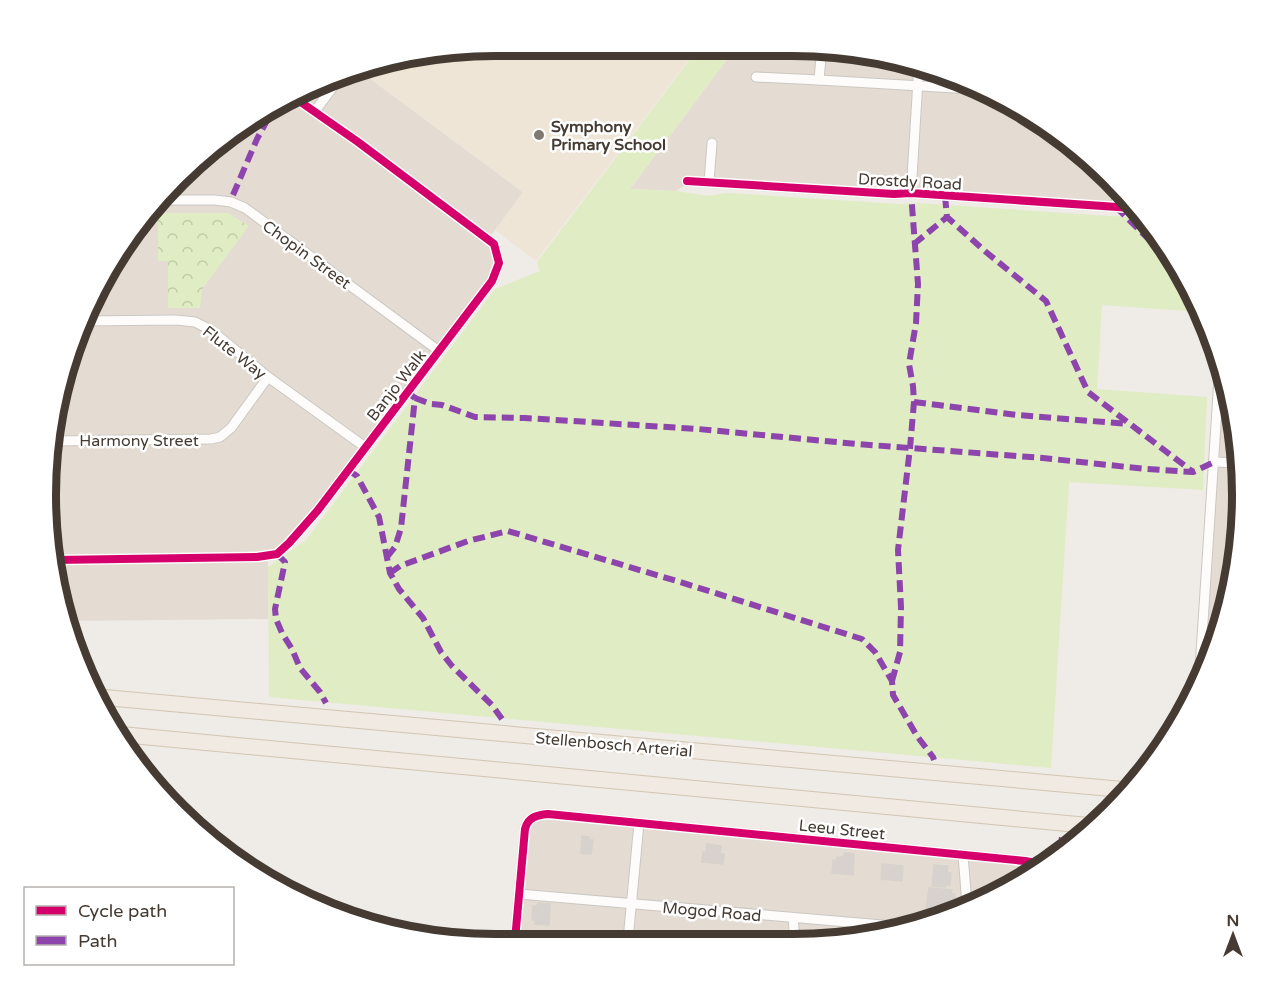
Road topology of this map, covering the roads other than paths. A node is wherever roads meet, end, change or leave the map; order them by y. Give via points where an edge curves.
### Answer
1 (821, 56) edge
2 (919, 74) edge
3 (756, 77) dead end
4 (819, 80) junction
5 (918, 86) junction
6 (333, 87) edge
7 (958, 88) edge
8 (300, 101) edge
9 (315, 111) junction
10 (712, 143) dead end
11 (687, 181) dead end
12 (709, 182) junction
13 (911, 193) junction
14 (1117, 198) edge
15 (169, 200) edge
16 (1116, 207) junction
17 (1125, 208) edge
18 (92, 321) edge
19 (439, 351) junction
20 (268, 377) junction
21 (1218, 388) edge
22 (59, 441) edge
23 (365, 447) junction
24 (1214, 462) junction
25 (1231, 463) edge
26 (60, 560) edge
27 (1201, 655) edge
28 (105, 698) edge
29 (127, 735) edge
30 (1118, 789) edge
31 (639, 823) junction
32 (1082, 825) edge
33 (963, 855) junction
34 (1032, 863) edge
35 (519, 894) junction
36 (966, 897) edge
37 (631, 904) junction
38 (793, 918) junction
39 (879, 925) edge
40 (516, 934) edge
41 (628, 934) edge
42 (794, 934) edge

1 - 4 street
2 - 5 street
3 - 4 street
4 - 5 street
5 - 7 street
5 - 13 street
6 - 9 street
8 - 9 street, Banjo Walk
9 - 19 street, Banjo Walk via 494,244 499,263 492,281
10 - 12 street
11 - 12 street, Drostdy Road
12 - 13 street, Drostdy Road
13 - 16 street, Drostdy Road
14 - 16 street
15 - 19 street, Chopin Street via 215,200 245,208
16 - 17 street, Drostdy Road
18 - 20 street, Flute Way via 195,322 212,330
19 - 23 street, Banjo Walk
20 - 22 street, Harmony Street via 231,428 212,439
20 - 23 street, Flute Way
21 - 24 street
23 - 26 street, Banjo Walk via 318,510 277,554
24 - 25 street
24 - 27 street
28 - 30 main road, Stellenbosch Arterial
29 - 32 main road
31 - 33 street, Leeu Street
31 - 35 street, Leeu Street via 548,814 530,819 525,829
31 - 37 street
33 - 34 street, Leeu Street
33 - 36 street
35 - 37 street, Mogod Road
35 - 40 street
37 - 38 street, Mogod Road
37 - 41 street
38 - 39 street, Mogod Road
38 - 42 street

